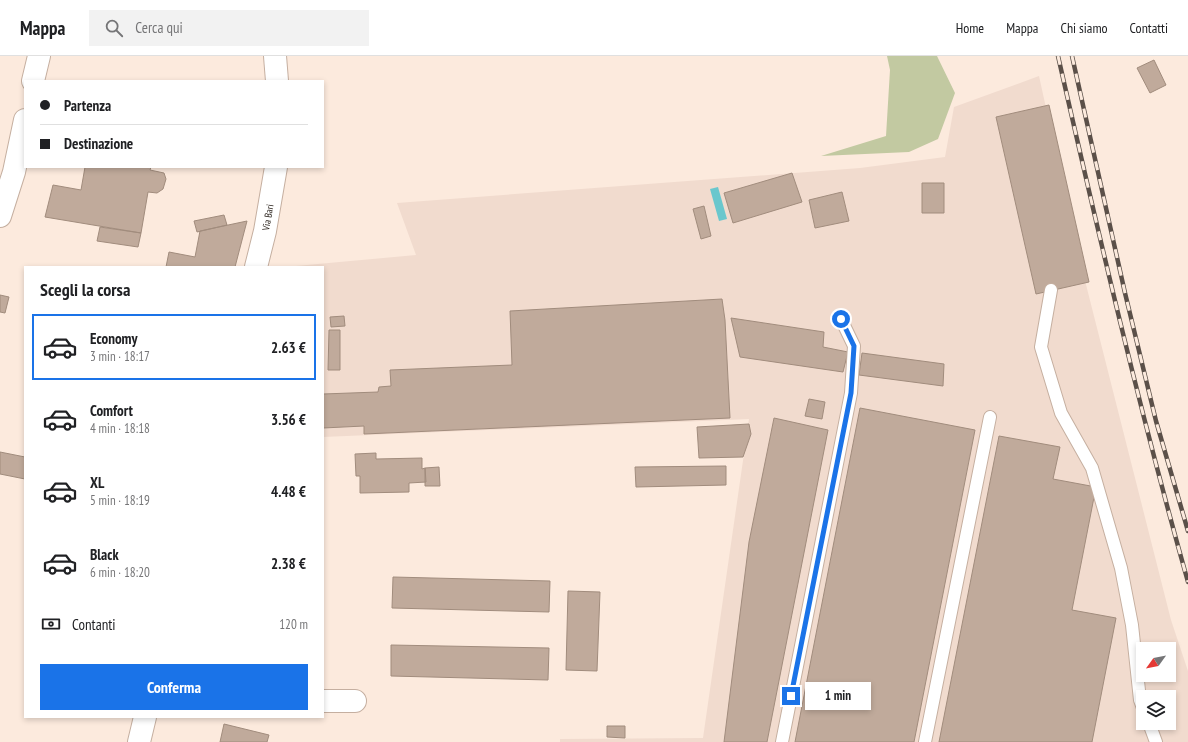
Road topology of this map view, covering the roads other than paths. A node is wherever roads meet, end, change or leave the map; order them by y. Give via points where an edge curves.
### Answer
1 (39, 56) edge
2 (275, 56) edge
3 (33, 80) edge
4 (277, 80) edge
5 (24, 125) edge
6 (276, 168) edge
7 (0, 216) edge
8 (256, 266) edge
9 (1052, 290) dead end
10 (841, 319) dead end
11 (990, 417) dead end
12 (1139, 690) edge
13 (355, 701) dead end
14 (324, 702) edge
15 (145, 718) edge
16 (1152, 730) edge
17 (139, 742) edge
18 (782, 742) edge
19 (925, 742) edge
20 (1156, 742) edge

1 - 3 street
2 - 4 street
5 - 7 street via 14,172
6 - 8 street, Via Bari via 266,231
9 - 12 lane via 1041,347 1061,413 1092,468 1121,568 1132,625
10 - 18 lane via 854,346 851,393
11 - 19 lane
13 - 14 street
15 - 17 street
16 - 20 lane

